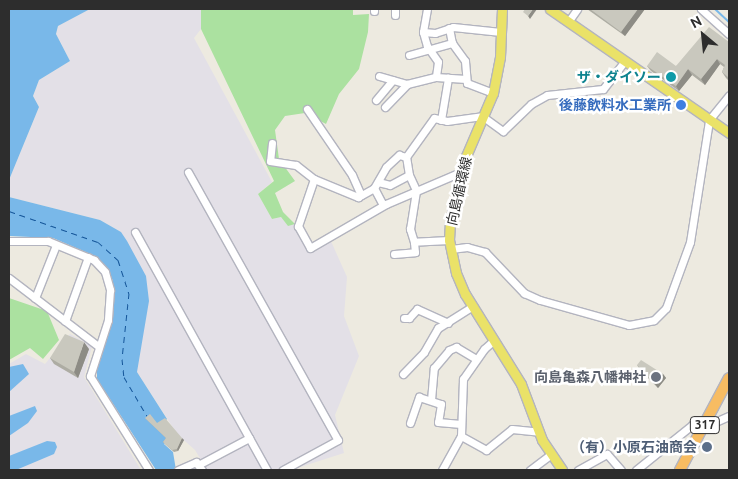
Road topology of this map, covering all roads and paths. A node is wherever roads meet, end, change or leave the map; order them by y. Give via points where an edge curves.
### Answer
1 (427, 9) edge
2 (502, 9) edge
3 (550, 9) edge
4 (577, 9) edge
5 (701, 9) edge
6 (568, 22) junction
7 (449, 28) junction
8 (423, 32) junction
9 (501, 32) junction
10 (729, 34) edge
11 (452, 43) junction
12 (429, 50) junction
13 (409, 55) dead end
14 (624, 62) junction
15 (379, 76) dead end
16 (436, 77) junction
17 (448, 78) junction
18 (466, 79) junction
19 (393, 80) junction
20 (407, 84) junction
21 (493, 92) junction
22 (729, 94) edge
23 (376, 100) dead end
24 (386, 108) dead end
25 (307, 110) dead end
26 (482, 116) junction
27 (441, 120) junction
28 (709, 120) junction
29 (729, 133) edge
30 (272, 143) dead end
31 (406, 157) junction
32 (463, 171) junction
33 (188, 172) dead end
34 (409, 175) junction
35 (314, 179) junction
36 (376, 185) junction
37 (416, 190) junction
38 (361, 196) junction
39 (383, 205) junction
40 (135, 232) dead end
41 (9, 241) edge
42 (414, 242) junction
43 (56, 245) junction
44 (450, 245) junction
45 (394, 254) dead end
46 (88, 257) junction
47 (9, 278) edge
48 (35, 298) junction
49 (472, 306) junction
50 (404, 318) dead end
51 (65, 321) junction
52 (448, 324) junction
53 (494, 340) junction
54 (98, 346) junction
55 (476, 359) junction
56 (403, 374) dead end
57 (729, 378) edge
58 (431, 400) junction
59 (729, 416) edge
60 (410, 423) dead end
61 (461, 424) junction
62 (704, 427) junction
63 (539, 432) junction
64 (461, 436) junction
65 (249, 438) junction
66 (551, 454) junction
67 (200, 468) edge
68 (149, 470) edge
69 (178, 470) edge
70 (267, 470) edge
71 (282, 470) edge
72 (442, 470) edge
73 (530, 470) edge
74 (562, 470) edge
75 (578, 470) edge
76 (621, 470) edge
77 (636, 470) edge
78 (680, 470) edge

1 - 8 street
2 - 9 main road, 向島循環線
3 - 6 main road
4 - 6 street
5 - 10 street
6 - 14 main road
7 - 8 street via 435,33
7 - 9 street
7 - 11 street
8 - 12 street
9 - 21 main road, 向島循環線
11 - 12 street
11 - 18 street via 464,61
12 - 13 street
12 - 16 street via 438,62
14 - 26 street via 603,89 548,95 531,104 503,131
14 - 28 main road
15 - 19 street
16 - 17 street
16 - 20 street
17 - 18 street
17 - 27 street
18 - 21 street via 472,87
19 - 20 street
19 - 23 street
20 - 24 street
21 - 26 main road, 向島循環線
22 - 28 street
25 - 38 street via 352,176
26 - 27 street
26 - 32 main road, 向島循環線
27 - 31 street via 434,118
28 - 29 main road
28 - 44 street via 690,242 666,308 654,320 629,325 540,300 524,293 485,252
30 - 35 street via 270,161 296,165
31 - 34 street
31 - 36 street via 399,155 386,167
32 - 37 street
32 - 44 main road, 向島循環線 via 450,221
33 - 71 street via 338,440
34 - 36 street via 390,185
34 - 37 street
35 - 38 street
35 - 39 street via 298,226 310,248
36 - 38 street
36 - 39 street
37 - 39 street
37 - 42 street via 410,229
40 - 65 street
41 - 43 street via 48,241
42 - 44 street
42 - 45 street via 415,252
43 - 46 street
43 - 48 street
44 - 49 main road, 向島循環線 via 459,282
46 - 51 street
46 - 54 street via 102,268 110,290 108,320
47 - 48 street
48 - 51 street
49 - 52 street
49 - 53 main road, 向島循環線
50 - 52 street via 409,318 416,309
51 - 54 street
52 - 56 street via 438,328 424,352
53 - 55 street
53 - 63 main road, 向島循環線 via 524,390
54 - 68 street via 91,363 90,376 94,387
55 - 58 street via 456,347 449,350 434,368
55 - 61 street via 463,378
57 - 62 highway, 317
58 - 60 street via 419,397
58 - 61 street via 441,404 438,422
59 - 62 street
61 - 64 street
62 - 77 street via 692,425
62 - 78 highway, 317
63 - 64 street via 512,429 486,450
63 - 66 main road, 向島循環線
64 - 72 street
65 - 67 street
65 - 70 street
66 - 73 street
66 - 74 main road, 向島循環線
67 - 69 street via 192,463
75 - 76 street via 607,454

